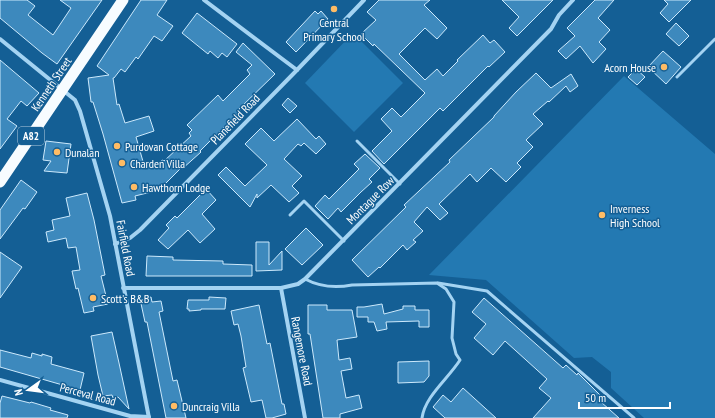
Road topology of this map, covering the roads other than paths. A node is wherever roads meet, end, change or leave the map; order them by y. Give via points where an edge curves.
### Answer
1 (123, 0) edge
2 (204, 0) edge
3 (364, 0) edge
4 (573, 0) edge
5 (0, 39) edge
6 (715, 39) edge
7 (297, 70) junction
8 (677, 77) dead end
9 (62, 90) junction
10 (357, 141) dead end
11 (0, 182) edge
12 (400, 184) junction
13 (290, 215) dead end
14 (344, 241) junction
15 (115, 244) junction
16 (305, 279) junction
17 (437, 283) junction
18 (123, 288) junction
19 (281, 288) junction
20 (0, 380) edge
21 (149, 417) edge
22 (305, 418) edge
23 (422, 418) edge
24 (634, 418) edge

1 - 9 highway, Kenneth Street / A82
2 - 7 street
3 - 7 street, Planefield Road
4 - 12 street, Montague Row via 559,15 551,29
5 - 9 street, Fairfield Road
6 - 8 lane
7 - 15 street, Planefield Road via 140,230 130,238
9 - 11 highway, Kenneth Street / A82
9 - 15 street, Fairfield Road via 74,100 80,111 103,188
10 - 12 lane
12 - 14 street, Montague Row
13 - 14 lane via 304,201
14 - 16 street, Montague Row
15 - 18 street, Fairfield Road
16 - 17 lane via 313,284 340,287
16 - 19 street, Montague Row via 298,284
17 - 23 lane via 446,289 454,302 452,338 460,360 453,372 427,401
17 - 24 lane via 487,290
18 - 19 street, Montague Row
18 - 21 street, Fairfield Road
19 - 22 street, Rangemore Road
20 - 21 street, Perceval Road via 130,416

